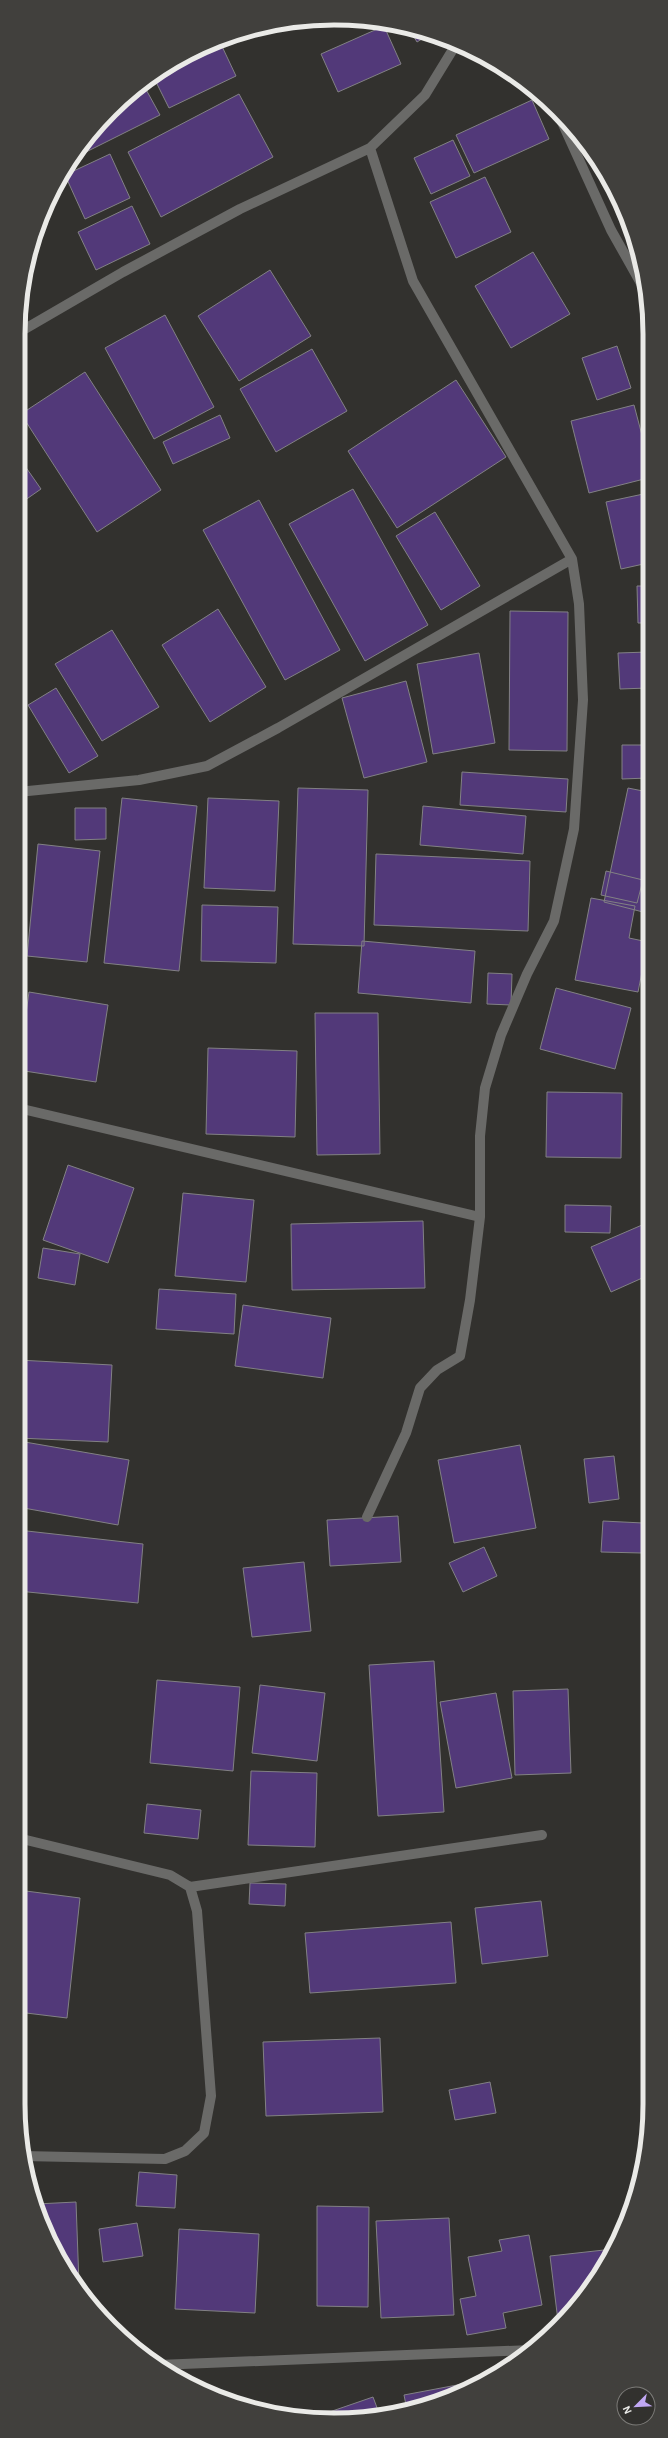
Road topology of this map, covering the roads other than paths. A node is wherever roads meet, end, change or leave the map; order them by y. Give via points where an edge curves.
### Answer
1 (453, 49) edge
2 (565, 129) edge
3 (370, 148) junction
4 (637, 277) edge
5 (25, 329) edge
6 (572, 559) junction
7 (25, 791) edge
8 (25, 1110) edge
9 (480, 1217) junction
10 (367, 1517) dead end
11 (542, 1835) dead end
12 (25, 1840) edge
13 (190, 1887) junction
14 (30, 2156) edge
15 (520, 2350) edge
16 (168, 2365) edge

1 - 3 street via 425,95
2 - 4 street via 611,230
3 - 5 street via 240,209
3 - 6 street via 413,281
6 - 7 street via 207,766 139,780
6 - 9 street via 579,604 583,700 574,829 554,921 527,974 501,1035 485,1088 480,1136
8 - 9 street
9 - 10 street via 460,1356 437,1370 420,1388 406,1432
11 - 13 street
12 - 13 street via 170,1875
13 - 14 street via 197,1911 211,2096 204,2133 185,2151 165,2159
15 - 16 street

